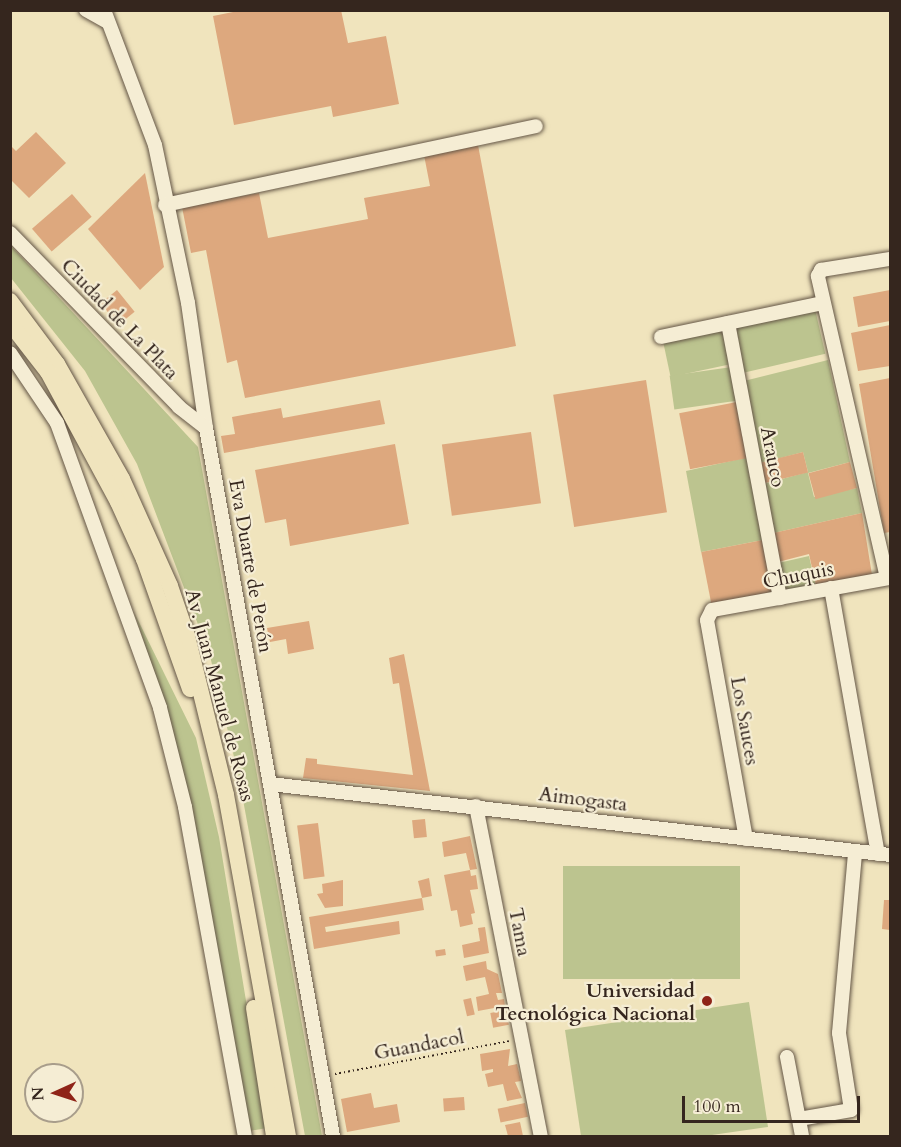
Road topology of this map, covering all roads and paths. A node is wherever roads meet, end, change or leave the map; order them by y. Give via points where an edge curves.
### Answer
1 (86, 10) edge
2 (105, 16) edge
3 (536, 126) dead end
4 (165, 205) junction
5 (10, 232) edge
6 (891, 259) edge
7 (10, 301) edge
8 (822, 303) junction
9 (10, 323) edge
10 (728, 323) junction
11 (661, 337) dead end
12 (23, 338) junction
13 (10, 352) edge
14 (206, 428) junction
15 (889, 578) edge
16 (831, 588) junction
17 (780, 598) junction
18 (712, 610) joint
19 (270, 784) junction
20 (476, 806) junction
21 (746, 839) junction
22 (855, 852) junction
23 (884, 855) edge
24 (520, 1039) junction
25 (787, 1057) dead end
26 (322, 1077) junction
27 (799, 1119) junction
28 (245, 1137) edge
29 (274, 1137) edge
30 (288, 1137) edge
31 (333, 1137) edge
32 (540, 1137) edge
33 (802, 1137) edge

1 - 2 street
2 - 4 street, Eva Duarte de Perón via 155,145
3 - 4 street
4 - 14 street, Eva Duarte de Perón via 188,303
5 - 14 street, Ciudad de La Plata via 179,407
6 - 8 street via 821,270 818,276
7 - 30 main road, Av. Juan Manuel de Rosas via 57,364 122,479 170,586 187,636 228,805
8 - 10 street
8 - 15 street
9 - 12 main road, Av. Juan Manuel de Rosas
10 - 11 street
10 - 17 street, Arauco
12 - 13 street
12 - 29 main road, Av. Juan Manuel de Rosas via 71,412 118,502 177,649 196,712 228,857
13 - 28 street via 57,423 160,708 185,807
14 - 19 street, Eva Duarte de Perón
15 - 16 street, Chuquis
16 - 17 street, Chuquis
16 - 23 street
17 - 18 street, Chuquis
18 - 21 street, Los Sauces via 707,620
19 - 20 street, Aimogasta
19 - 26 street, Eva Duarte de Perón
20 - 21 street, Aimogasta
20 - 24 street, Tama
21 - 22 street, Aimogasta
22 - 23 street, Aimogasta
22 - 27 street via 839,1033 851,1110
24 - 26 path, Guandacol
24 - 32 street, Tama
25 - 27 street
26 - 31 street, Eva Duarte de Perón
27 - 33 street

